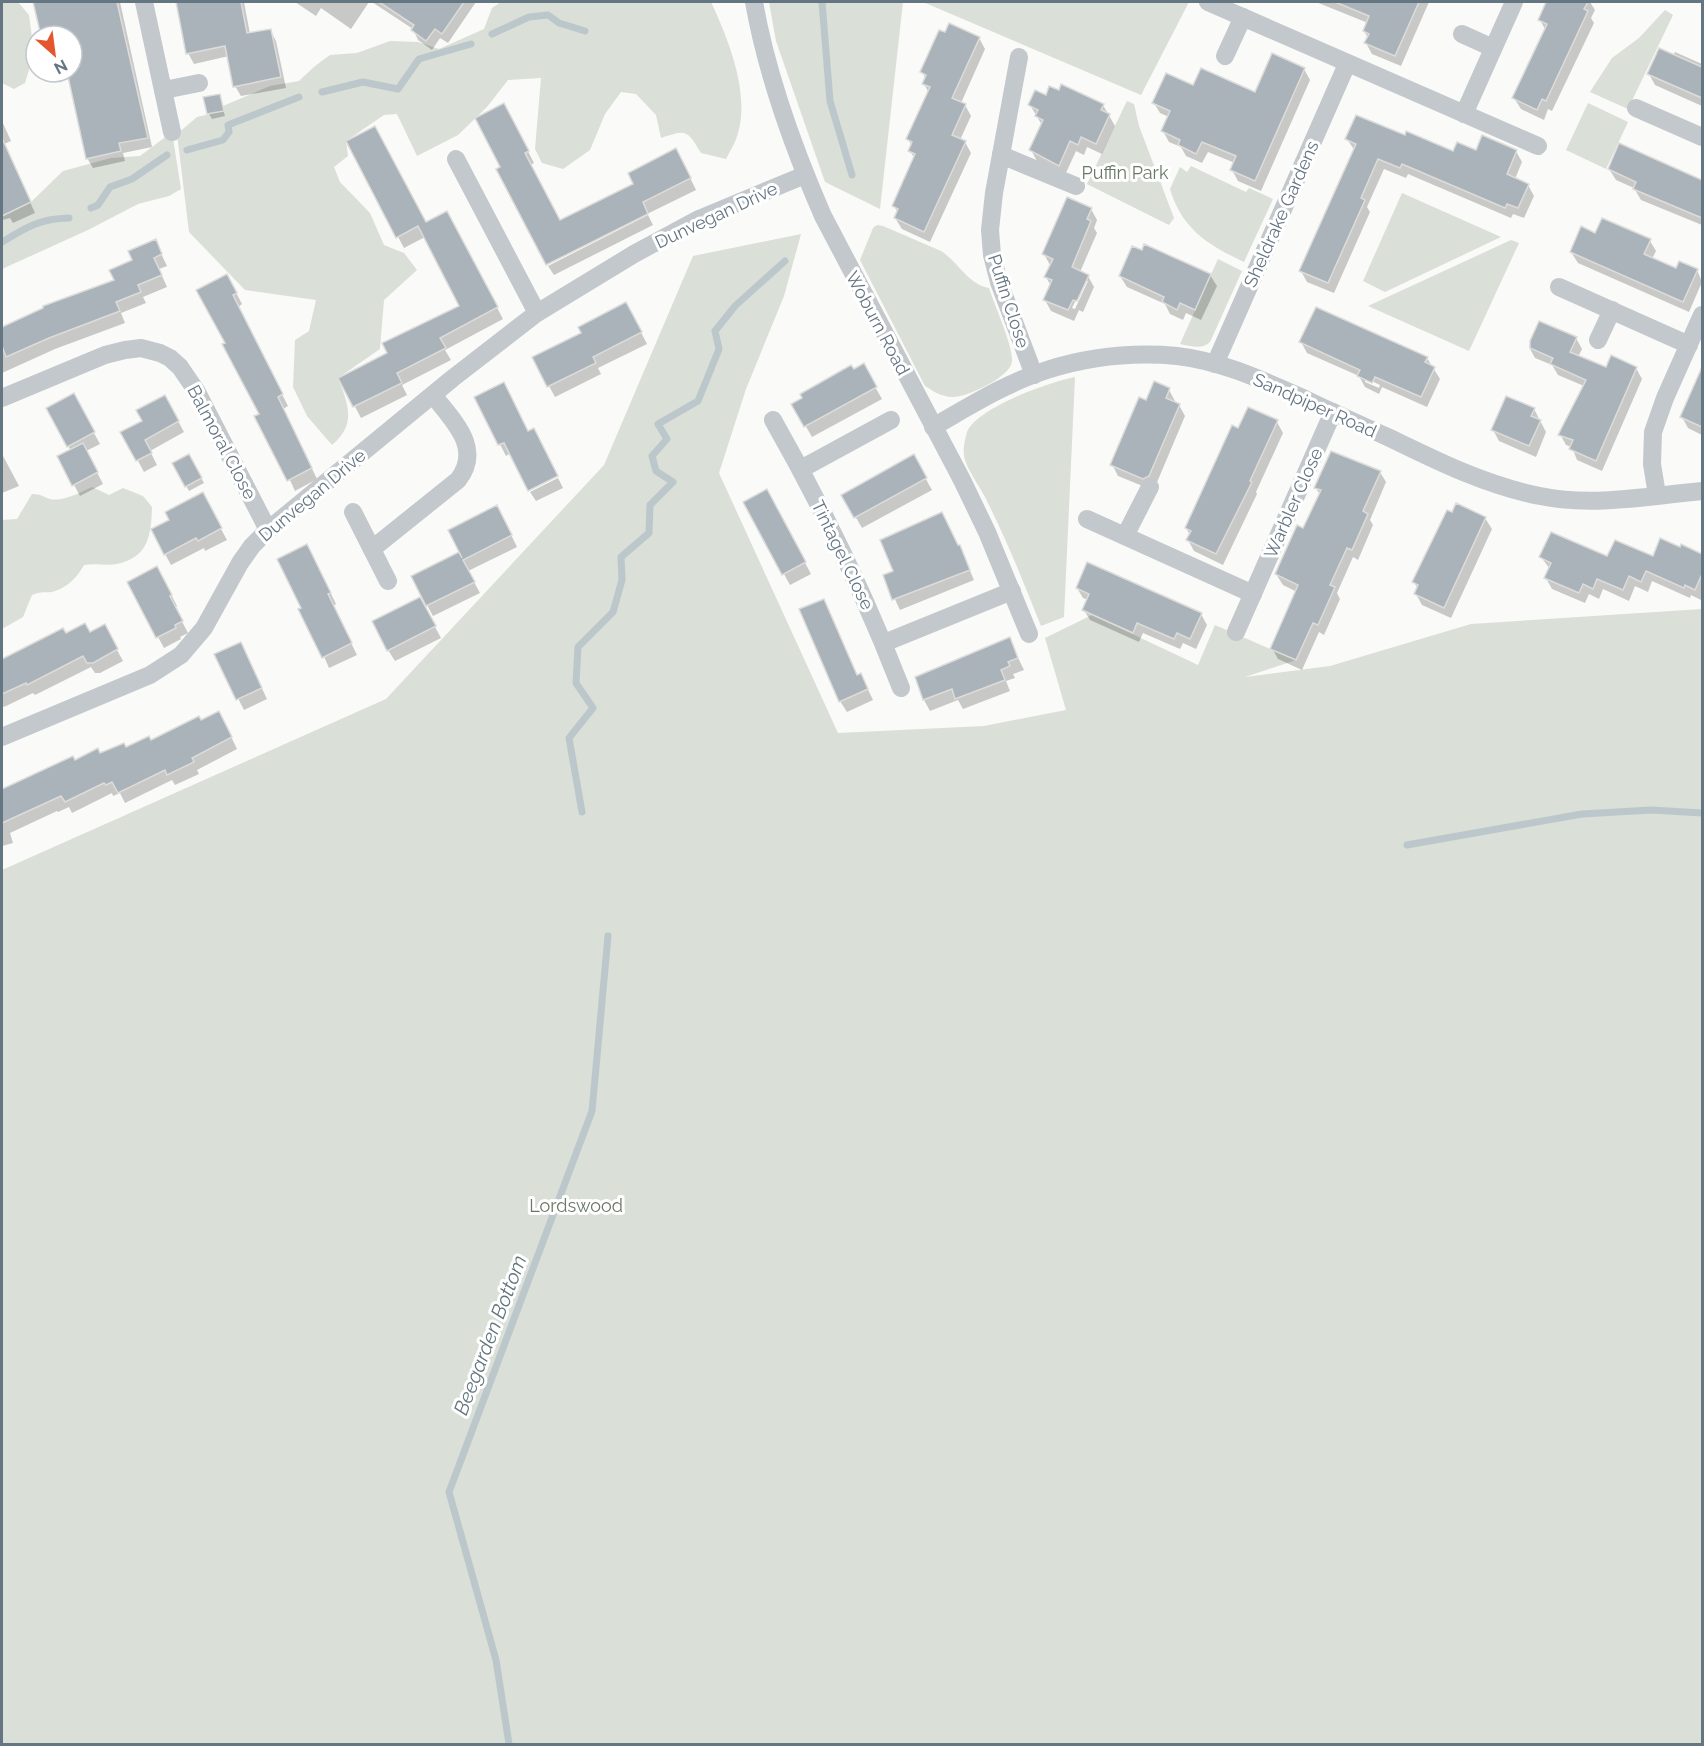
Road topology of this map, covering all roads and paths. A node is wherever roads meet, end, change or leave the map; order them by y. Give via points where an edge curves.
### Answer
1 (144, 2) edge
2 (754, 2) edge
3 (1208, 2) edge
4 (1514, 2) edge
5 (1243, 17) junction
6 (1462, 33) dead end
7 (1493, 48) junction
8 (1225, 56) dead end
9 (1019, 57) dead end
10 (1347, 64) junction
11 (200, 83) dead end
12 (164, 90) junction
13 (1636, 108) dead end
14 (1464, 114) junction
15 (172, 132) dead end
16 (1702, 137) edge
17 (1538, 146) dead end
18 (1001, 155) junction
19 (456, 159) dead end
20 (805, 175) junction
21 (1076, 186) dead end
22 (1559, 287) dead end
23 (1612, 310) junction
24 (537, 314) junction
25 (1702, 315) edge
26 (1598, 340) dead end
27 (1689, 345) junction
28 (1215, 364) junction
29 (1034, 375) junction
30 (433, 395) junction
31 (2, 399) edge
32 (1333, 412) junction
33 (773, 420) dead end
34 (891, 420) dead end
35 (933, 427) junction
36 (801, 469) junction
37 (1149, 487) dead end
38 (1702, 491) edge
39 (1657, 495) junction
40 (353, 512) dead end
41 (1087, 519) dead end
42 (268, 530) junction
43 (1125, 536) junction
44 (372, 549) junction
45 (388, 581) dead end
46 (1012, 591) junction
47 (1253, 594) junction
48 (1236, 632) dead end
49 (1029, 634) dead end
50 (884, 643) junction
51 (901, 688) dead end
52 (2, 737) edge

1 - 12 street
2 - 20 street, Woburn Road via 771,76
3 - 5 street
4 - 7 street
5 - 8 street
5 - 10 street
6 - 7 street
7 - 14 street
9 - 18 street, Puffin Close
10 - 14 street
10 - 28 street, Sheldrake Gardens
11 - 12 street
12 - 15 street
13 - 16 street
14 - 17 street
18 - 21 street
18 - 29 street, Puffin Close via 991,221 992,255
19 - 24 street
20 - 24 street, Dunvegan Drive via 690,224
20 - 35 street, Woburn Road
22 - 23 street
23 - 26 street
23 - 27 street
24 - 30 street, Dunvegan Drive
25 - 27 street
27 - 39 street via 1653,432 1652,464
28 - 29 street, Sandpiper Road via 1177,356 1111,356 1074,362
28 - 32 street, Sandpiper Road via 1270,383
29 - 35 street, Sandpiper Road
30 - 42 street, Dunvegan Drive
30 - 44 street via 464,438 468,451 465,470 458,480
31 - 42 street, Balmoral Close via 105,355 141,348 160,353 180,367 197,392
32 - 39 street, Sandpiper Road via 1439,462 1538,496 1610,501
32 - 47 street, Warbler Close
33 - 36 street, Tintagel Close
34 - 36 street
35 - 46 street, Woburn Road via 987,532
36 - 50 street, Tintagel Close
37 - 43 street
38 - 39 street, Sandpiper Road
40 - 44 street
41 - 43 street
42 - 52 street, Dunvegan Drive via 240,563 204,628 181,655 150,675
43 - 47 street
44 - 45 street
46 - 49 street, Woburn Road
46 - 50 street
47 - 48 street, Warbler Close
50 - 51 street, Tintagel Close

